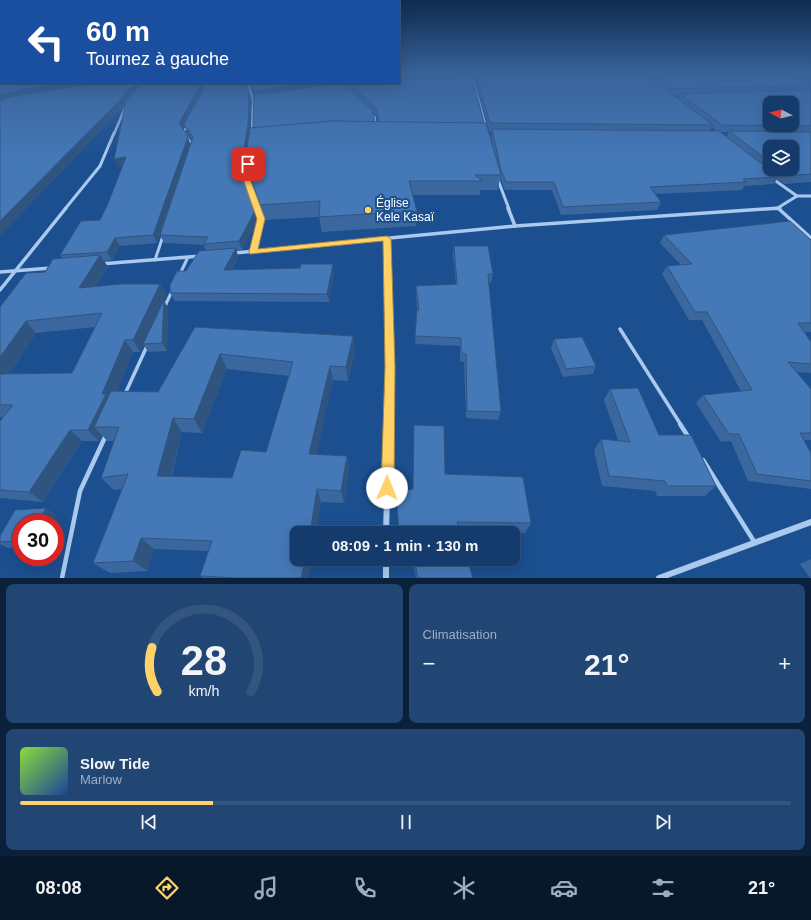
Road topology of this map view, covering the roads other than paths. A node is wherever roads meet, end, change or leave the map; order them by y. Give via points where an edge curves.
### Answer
1 (128, 102) edge
2 (253, 102) edge
3 (479, 102) edge
4 (370, 112) edge
5 (187, 125) edge
6 (377, 132) edge
7 (488, 134) edge
8 (252, 139) edge
9 (190, 151) edge
10 (248, 161) edge
11 (497, 178) edge
12 (771, 178) edge
13 (797, 196) junction
14 (811, 196) edge
15 (779, 209) junction
16 (515, 226) junction
17 (164, 231) edge
18 (811, 238) edge
19 (387, 239) junction
20 (253, 252) junction
21 (231, 254) edge
22 (209, 255) edge
23 (188, 257) junction
24 (155, 260) junction
25 (93, 264) edge
26 (54, 267) edge
27 (16, 270) junction
28 (0, 272) edge
29 (178, 278) edge
30 (175, 286) edge
31 (0, 290) edge
32 (162, 314) edge
33 (620, 329) dead end
34 (148, 342) edge
35 (122, 399) edge
36 (109, 428) edge
37 (692, 442) edge
38 (700, 456) edge
39 (811, 522) edge
40 (386, 526) edge
41 (755, 543) junction
42 (386, 566) edge
43 (62, 578) edge
44 (386, 578) edge
45 (659, 578) edge

1 - 27 street via 100,166
2 - 8 street
3 - 7 street
4 - 6 lane via 375,117
5 - 9 lane via 184,131 193,144
10 - 20 street via 246,176 261,219
11 - 16 street
12 - 13 street
13 - 14 street
13 - 15 street
15 - 16 street
15 - 18 street
16 - 19 street
17 - 24 lane
19 - 20 street
19 - 40 street via 390,367
20 - 21 street
22 - 23 street
23 - 24 street
23 - 29 lane
24 - 25 street
26 - 27 street
27 - 28 street
27 - 31 street
30 - 32 lane
33 - 37 lane
34 - 35 lane
36 - 43 lane via 80,491
38 - 41 lane
39 - 41 street
41 - 45 street
42 - 44 street

